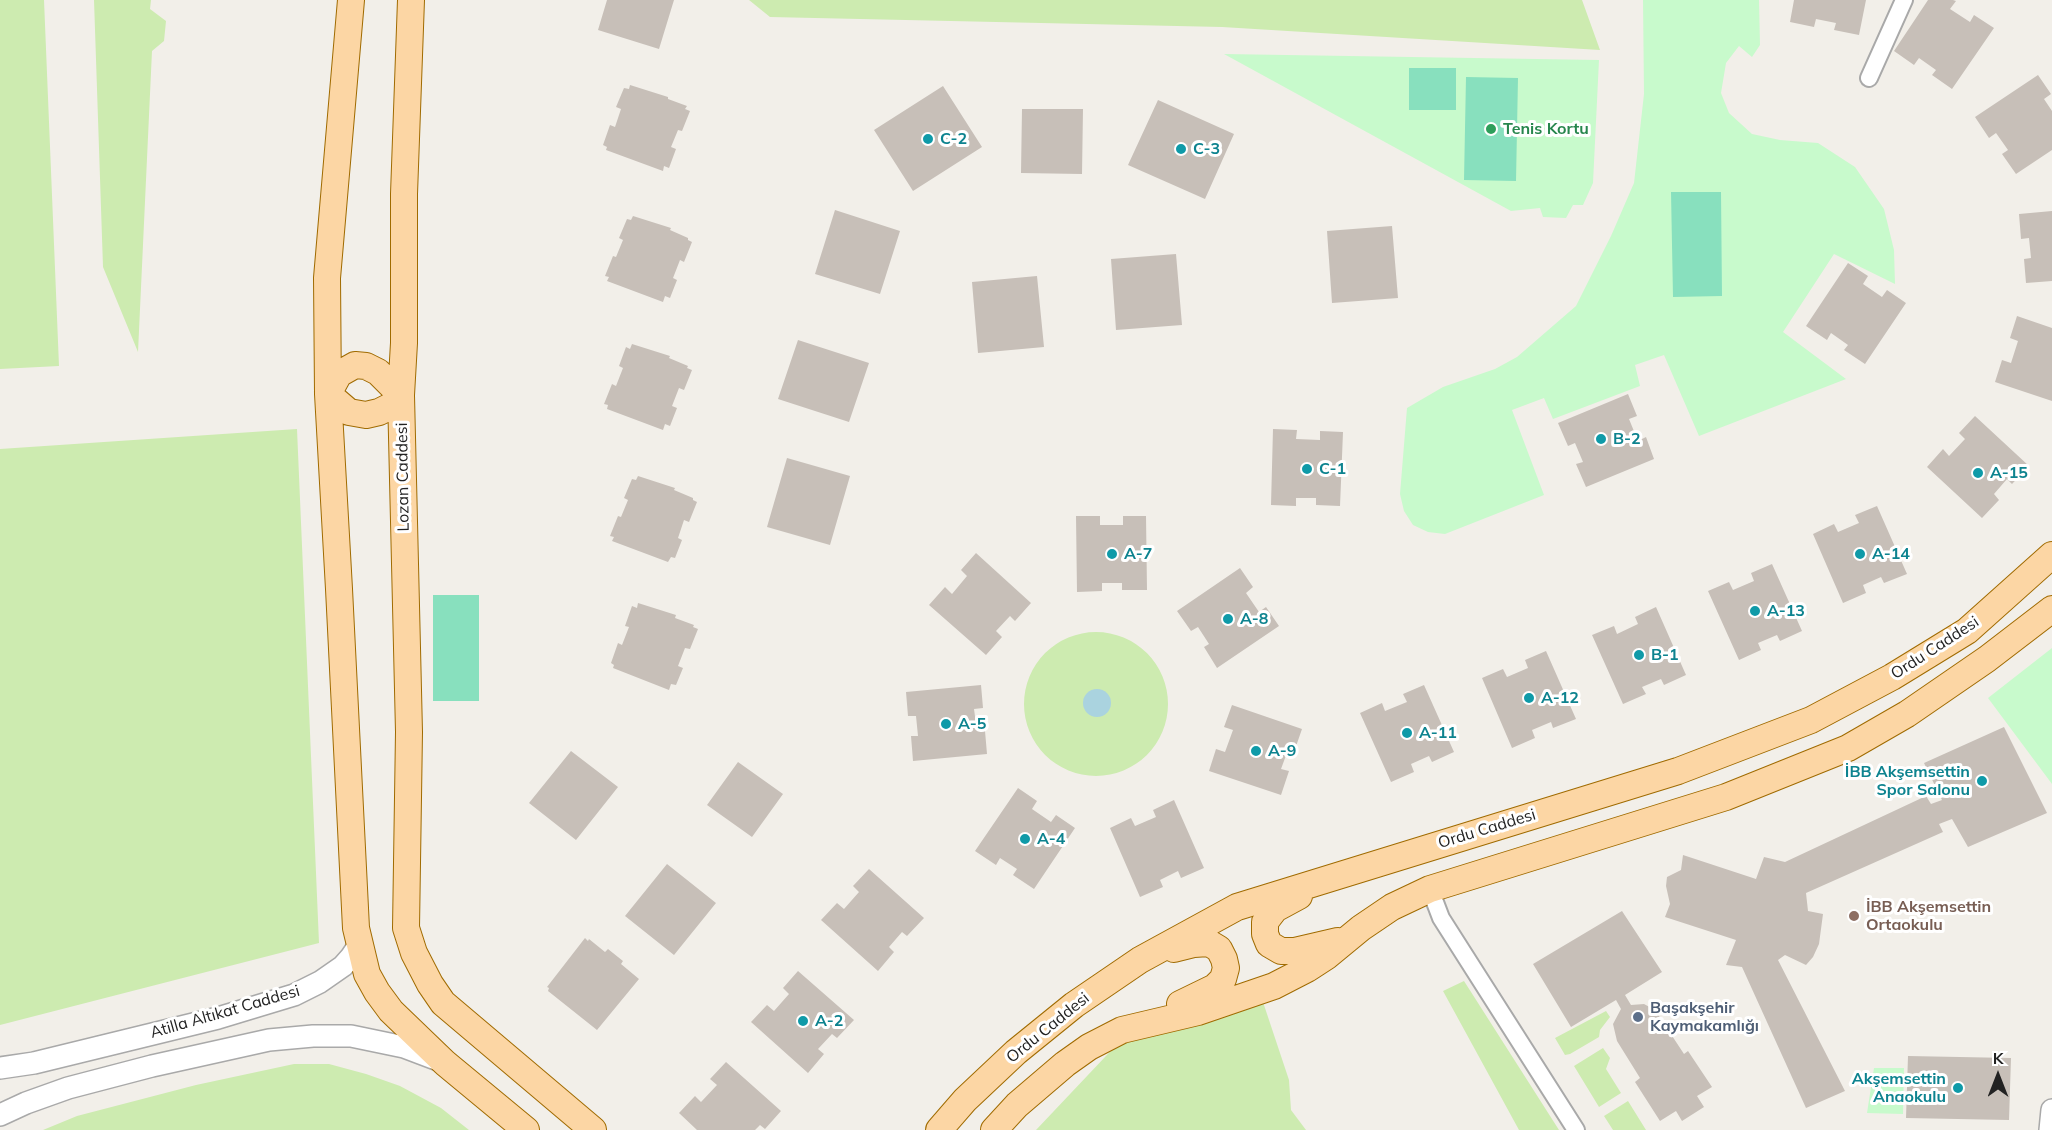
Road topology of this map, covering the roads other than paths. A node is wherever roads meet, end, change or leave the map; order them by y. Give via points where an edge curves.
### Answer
1 (351, 0) edge
2 (411, 0) edge
3 (1904, 0) edge
4 (1869, 78) dead end
5 (328, 394) junction
6 (401, 395) junction
7 (2052, 555) edge
8 (2052, 609) edge
9 (1347, 872) junction
10 (1430, 890) junction
11 (1345, 940) junction
12 (358, 945) junction
13 (1140, 960) junction
14 (1122, 1030) junction
15 (445, 1062) junction
16 (0, 1068) edge
17 (2052, 1110) edge
18 (0, 1115) edge
19 (526, 1130) edge
20 (593, 1130) edge
21 (939, 1130) edge
22 (994, 1130) edge
23 (1576, 1130) edge
24 (2050, 1130) edge

1 - 5 main road via 327,278
2 - 6 main road, Lozan Caddesi
3 - 4 street
5 - 6 main road via 349,412 366,415 391,406
5 - 6 main road via 339,374 355,365 378,372
5 - 12 main road
6 - 20 main road, Lozan Caddesi via 409,732 406,928 414,953 443,1003
7 - 9 main road, Ordu Caddesi via 1967,631 1811,720 1678,771
8 - 10 main road via 1907,714 1848,748 1725,797
9 - 11 main road via 1275,909 1265,922 1269,944 1281,951
9 - 13 main road, Ordu Caddesi via 1238,907
10 - 11 main road via 1392,907
10 - 23 street via 1441,918
11 - 14 main road via 1307,969 1274,986 1198,1012
12 - 15 main road, Atilla Altıkat Caddesi via 368,974 391,1011
12 - 16 street, Atilla Altıkat Caddesi via 343,966 294,995 218,1018
13 - 14 main road via 1209,943 1219,949 1226,968 1215,987
13 - 21 main road, Ordu Caddesi via 1074,1005 1016,1052
14 - 22 main road via 1065,1064
15 - 18 street, Atilla Altıkat Caddesi via 404,1047 351,1036 269,1040 68,1088
15 - 19 main road, Atilla Altıkat Caddesi
17 - 24 street

